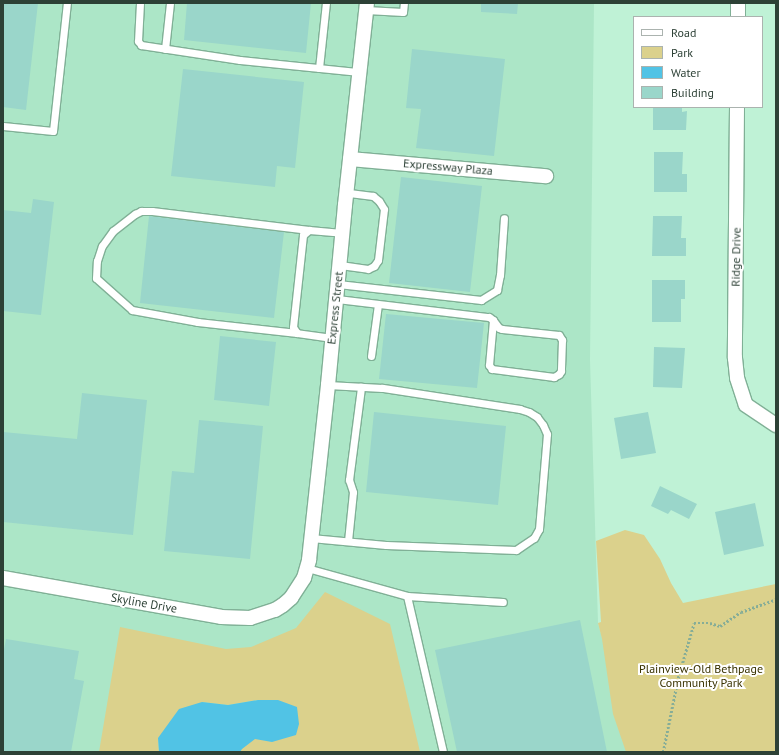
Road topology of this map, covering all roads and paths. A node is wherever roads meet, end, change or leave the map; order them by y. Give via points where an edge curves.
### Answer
1 (67, 3) edge
2 (140, 3) edge
3 (170, 3) edge
4 (326, 3) edge
5 (404, 3) edge
6 (738, 3) edge
7 (367, 6) edge
8 (738, 16) edge
9 (165, 49) junction
10 (319, 68) junction
11 (359, 72) junction
12 (737, 108) edge
13 (3, 126) edge
14 (350, 159) junction
15 (546, 176) dead end
16 (347, 193) junction
17 (504, 218) dead end
18 (309, 230) junction
19 (342, 233) junction
20 (340, 266) junction
21 (338, 284) junction
22 (337, 299) junction
23 (378, 304) junction
24 (493, 320) junction
25 (297, 333) junction
26 (332, 338) junction
27 (371, 356) dead end
28 (328, 385) junction
29 (361, 387) junction
30 (776, 425) edge
31 (311, 538) junction
32 (348, 541) junction
33 (307, 568) junction
34 (3, 578) edge
35 (407, 596) junction
36 (776, 598) edge
37 (503, 602) dead end
38 (283, 605) joint
39 (443, 752) edge
40 (663, 752) edge

1 - 13 lane via 53,131
2 - 9 lane via 138,41 141,45
3 - 9 lane
4 - 10 lane
5 - 7 lane via 403,12
6 - 8 street
7 - 11 street, Express Street
9 - 10 lane
10 - 11 lane
11 - 14 street, Express Street
12 - 30 street, Ridge Drive via 737,378 746,405
14 - 15 street, Expressway Plaza
14 - 16 street, Express Street
16 - 19 street, Express Street
16 - 20 lane via 373,196 384,209 378,260 374,266
17 - 21 lane via 497,290 480,300
18 - 19 lane
18 - 25 lane via 303,235 293,328
18 - 25 lane via 141,211 113,231 102,246 97,261 96,278 132,310 198,322
19 - 20 street, Express Street
20 - 21 street, Express Street
21 - 22 street, Express Street
22 - 23 lane
22 - 26 street, Express Street
23 - 24 lane via 489,317
23 - 27 lane
24 - 24 lane via 488,365 492,369 554,377 559,374 561,337 502,329
25 - 26 lane
26 - 28 street, Express Street
28 - 29 lane
28 - 31 street, Express Street
29 - 32 lane via 349,480 353,492
29 - 32 lane via 520,409 537,417 547,434 539,529 534,538 516,550
31 - 32 lane
31 - 33 street, Express Street
33 - 35 lane
33 - 38 street, Express Street via 304,578 291,598
34 - 38 street, Skyline Drive via 221,617 250,618
35 - 37 lane
35 - 39 lane
36 - 40 path via 741,612 720,626 694,623 678,678

